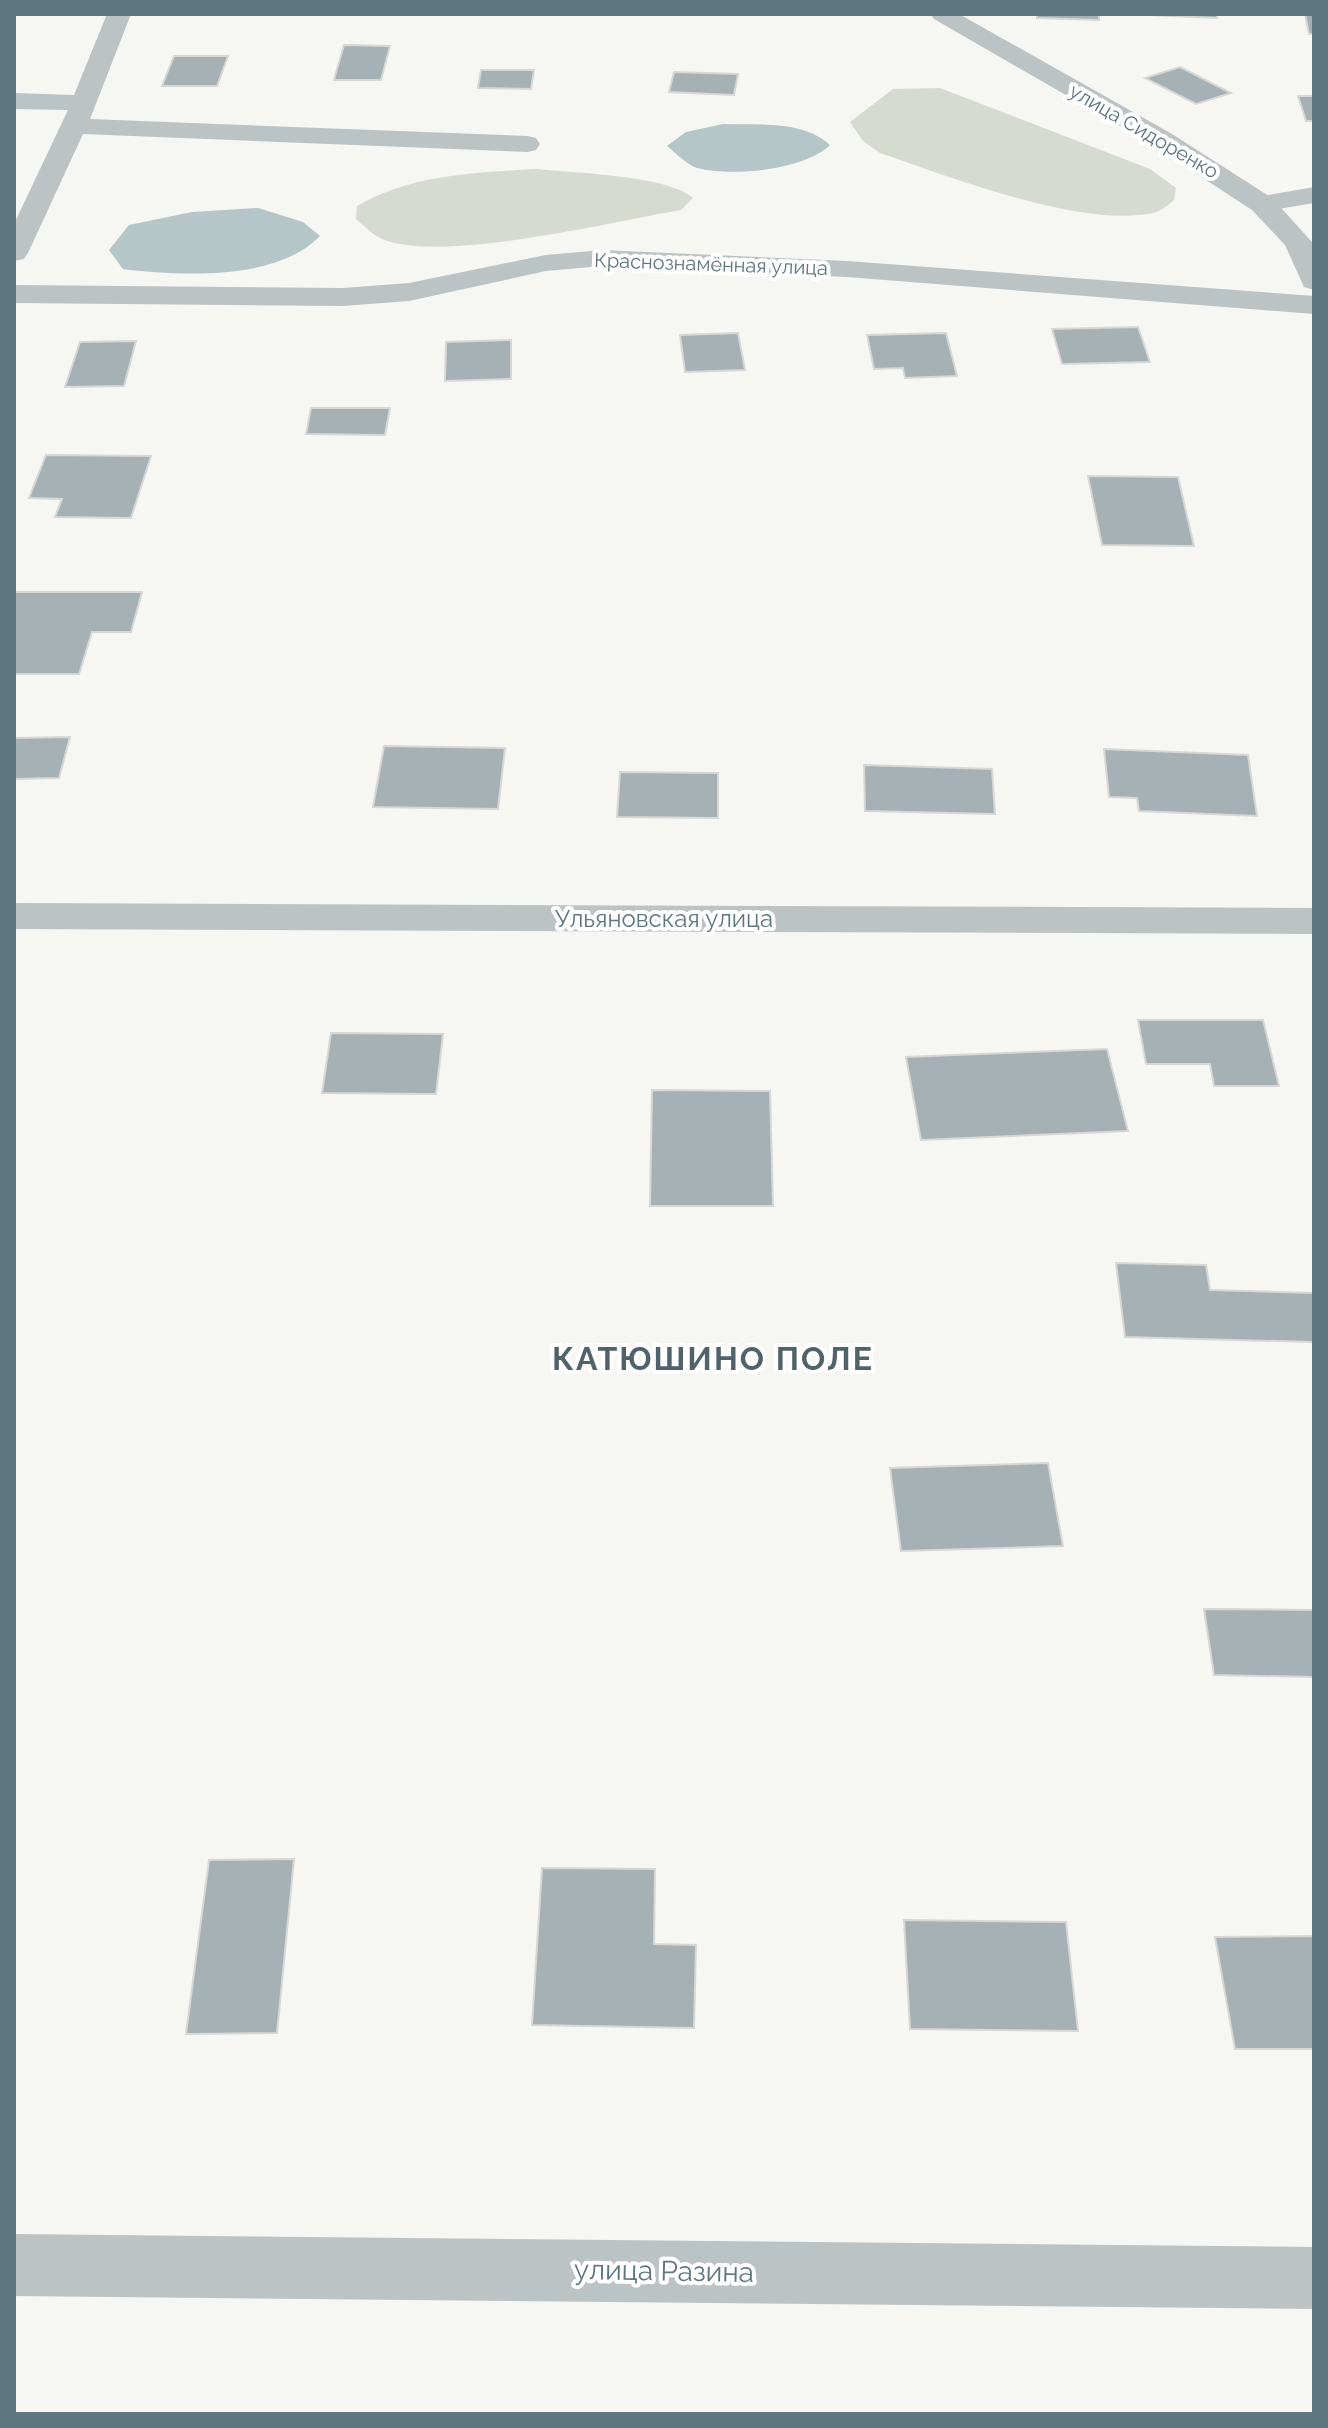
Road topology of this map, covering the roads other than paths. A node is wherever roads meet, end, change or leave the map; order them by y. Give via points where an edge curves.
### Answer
1 (119, 14) edge
2 (942, 14) edge
3 (14, 101) edge
4 (79, 115) junction
5 (527, 144) dead end
6 (1314, 195) edge
7 (1262, 204) junction
8 (14, 253) edge
9 (1314, 281) edge
10 (14, 294) edge
11 (1314, 305) edge
12 (14, 916) edge
13 (1314, 921) edge
14 (14, 2265) edge
15 (1314, 2278) edge

1 - 4 street
2 - 7 street, улица Сидоренко via 1163,140
3 - 4 street
4 - 5 street
4 - 8 street
6 - 7 street
7 - 9 street, улица Сидоренко via 1298,242
10 - 11 street, Краснознамённая улица via 343,297 602,258 847,269
12 - 13 street, Ульяновская улица
14 - 15 street, улица Разина

